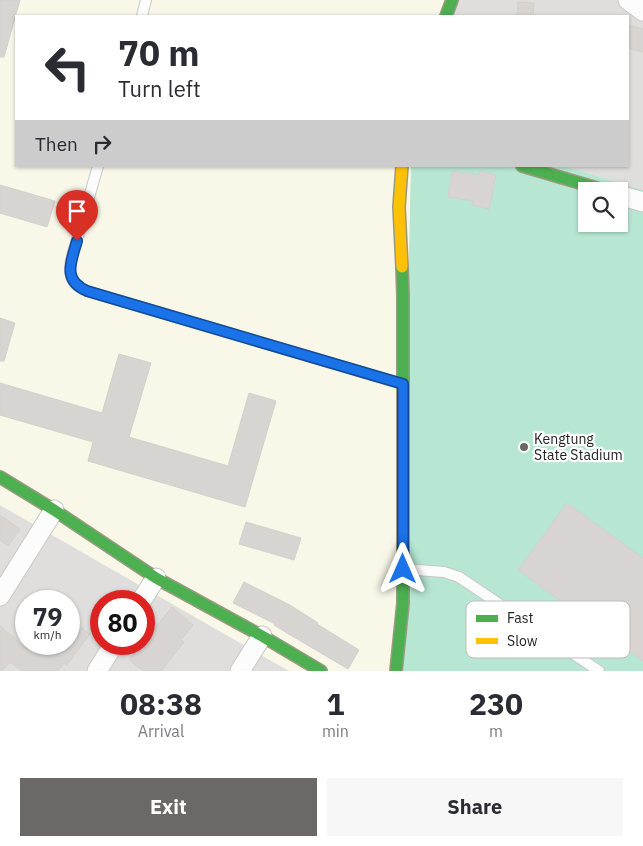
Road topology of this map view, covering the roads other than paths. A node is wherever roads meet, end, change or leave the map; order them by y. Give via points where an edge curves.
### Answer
1 (146, 0) edge
2 (452, 0) edge
3 (628, 0) edge
4 (643, 11) edge
5 (142, 15) edge
6 (446, 15) edge
7 (98, 167) edge
8 (402, 167) edge
9 (525, 167) edge
10 (578, 182) edge
11 (628, 198) edge
12 (643, 202) edge
13 (403, 384) junction
14 (0, 477) edge
15 (54, 510) junction
16 (403, 569) junction
17 (156, 578) junction
18 (148, 590) edge
19 (0, 596) edge
20 (496, 601) edge
21 (262, 636) junction
22 (107, 655) edge
23 (580, 658) edge
24 (97, 671) edge
25 (240, 671) edge
26 (321, 671) edge
27 (396, 671) edge
28 (599, 671) edge

1 - 5 lane
2 - 6 main road
3 - 4 street
7 - 13 lane via 71,260 70,272 79,288
8 - 13 main road via 399,207
9 - 10 main road
11 - 12 street
13 - 16 main road
14 - 15 main road
15 - 17 main road
15 - 19 street
16 - 20 lane via 459,576
16 - 27 main road
17 - 18 street
17 - 21 main road
21 - 25 street
21 - 26 main road
22 - 24 street
23 - 28 lane

